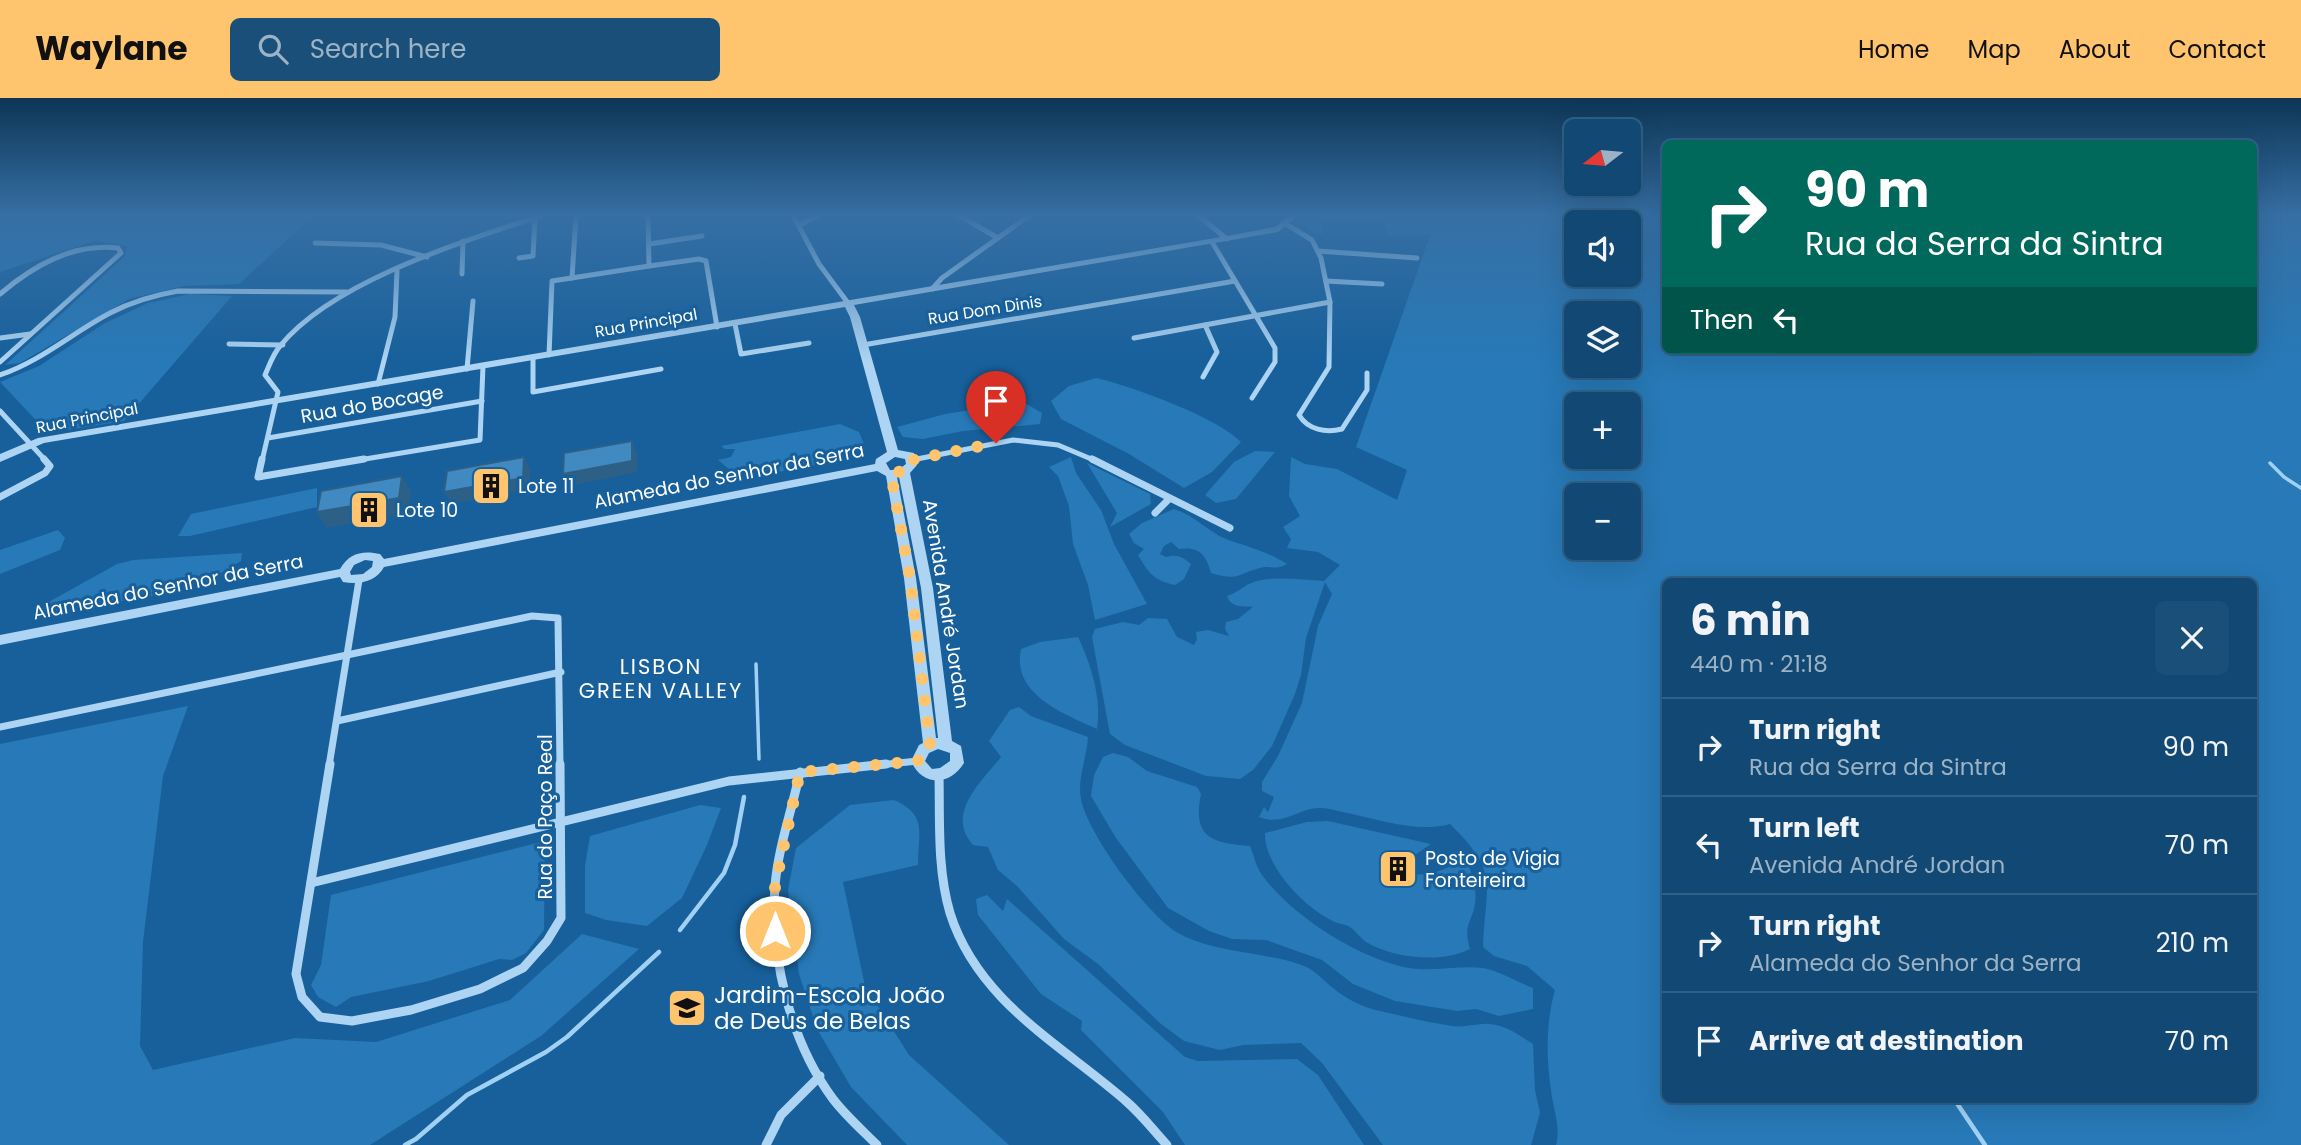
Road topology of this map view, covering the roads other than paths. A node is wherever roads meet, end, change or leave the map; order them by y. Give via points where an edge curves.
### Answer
1 (44, 264) edge
2 (110, 264) edge
3 (413, 264) edge
4 (462, 264) edge
5 (573, 264) edge
6 (664, 264) edge
7 (706, 264) edge
8 (819, 264) edge
9 (962, 264) edge
10 (1082, 264) edge
11 (1225, 264) edge
12 (1321, 264) edge
13 (649, 266) joint
14 (397, 271) junction
15 (462, 274) dead end
16 (572, 278) junction
17 (1235, 281) junction
18 (1326, 281) junction
19 (1381, 284) dead end
20 (932, 289) junction
21 (351, 292) junction
22 (0, 294) edge
23 (321, 294) junction
24 (875, 299) junction
25 (473, 301) dead end
26 (1331, 302) junction
27 (848, 303) junction
28 (322, 308) junction
29 (1256, 316) junction
30 (855, 317) junction
31 (735, 324) junction
32 (1205, 325) junction
33 (717, 327) junction
34 (31, 334) junction
35 (0, 338) edge
36 (1134, 338) dead end
37 (809, 343) dead end
38 (229, 344) dead end
39 (283, 345) junction
40 (863, 345) junction
41 (549, 355) junction
42 (533, 358) junction
43 (0, 362) edge
44 (483, 366) junction
45 (467, 369) junction
46 (661, 369) dead end
47 (1367, 373) dead end
48 (0, 375) edge
49 (1203, 377) dead end
50 (378, 384) junction
51 (1252, 398) dead end
52 (276, 401) junction
53 (482, 401) junction
54 (0, 411) edge
55 (268, 438) junction
56 (31, 445) junction
57 (893, 453) junction
58 (0, 458) edge
59 (912, 460) junction
60 (892, 471) junction
61 (0, 497) edge
62 (1169, 499) junction
63 (1155, 513) dead end
64 (1230, 528) dead end
65 (380, 565) junction
66 (344, 572) junction
67 (359, 580) junction
68 (0, 640) edge
69 (347, 654) junction
70 (561, 672) junction
71 (337, 721) junction
72 (0, 727) edge
73 (945, 743) junction
74 (930, 745) junction
75 (918, 761) junction
76 (800, 772) junction
77 (939, 775) junction
78 (562, 820) junction
79 (311, 883) junction
80 (820, 1076) junction
81 (766, 1145) edge
82 (877, 1145) edge
83 (1167, 1145) edge

1 - 22 street
2 - 34 street
3 - 14 street
4 - 15 street
5 - 16 street
6 - 13 street
7 - 33 street
8 - 27 street
9 - 20 street
10 - 20 street, Rua Principal
11 - 17 street
12 - 18 street
13 - 16 street
14 - 21 street
14 - 50 street via 395,317
16 - 41 street via 552,281
17 - 29 street
17 - 40 street, Rua Dom Dinis
18 - 19 street
18 - 26 street
20 - 24 street, Rua Principal
21 - 23 street
21 - 28 street
23 - 28 street
23 - 48 street via 161,294 107,314 25,366
24 - 27 street, Rua Principal
24 - 30 street
25 - 45 street
26 - 29 street
26 - 47 street via 1329,367 1299,419 1330,432 1342,429 1367,390
27 - 30 street
27 - 31 street, Rua Principal
28 - 39 street
29 - 32 street
29 - 51 street via 1275,348 1275,362
30 - 40 street
31 - 33 street, Rua Principal
31 - 37 street via 741,354
32 - 36 street
32 - 49 street via 1218,355
33 - 41 street, Rua Principal
34 - 35 street
34 - 43 street
38 - 39 street
39 - 52 street via 267,364 265,375 278,391
40 - 57 street
41 - 42 street, Rua Principal
42 - 44 street, Rua Principal
42 - 46 street via 533,392
44 - 45 street, Rua Principal
44 - 53 street
45 - 50 street, Rua Principal
50 - 52 street, Rua Principal
52 - 55 street
52 - 56 street, Rua Principal
53 - 55 street, Rua do Bocage
53 - 55 street via 480,440 258,477
54 - 56 street
56 - 58 street, Rua Principal
56 - 61 street via 50,466
57 - 59 street
57 - 60 street via 882,458
59 - 60 street via 909,469
59 - 62 street via 1013,440 1058,445
60 - 65 street, Alameda do Senhor da Serra
60 - 73 street, Avenida André Jordan via 927,588
60 - 74 street, Avenida André Jordan
62 - 63 street
62 - 64 street
65 - 66 street, Alameda do Senhor da Serra via 376,557 364,556 350,562
65 - 67 street
66 - 67 street via 347,579
66 - 68 street, Alameda do Senhor da Serra
67 - 69 street, Rua do Paço Real
69 - 70 street, Rua do Paço Real via 546,615 558,618
69 - 71 street, Rua do Paço Real
69 - 72 street, Rua do Paço Real
70 - 71 street
70 - 78 street, Rua do Paço Real
71 - 79 street, Rua do Paço Real
73 - 74 street
73 - 77 street via 956,750 957,763
74 - 75 street
75 - 76 street
75 - 77 street via 924,772
76 - 78 street via 729,781
76 - 80 street via 777,874 775,931 782,982 803,1044
77 - 83 street via 942,868 955,928 983,978 1020,1018 1128,1103
78 - 79 street
78 - 79 street, Rua do Paço Real via 561,918 547,942 523,968 480,989 411,1010 352,1021 320,1017 302,997 296,974
80 - 81 street via 796,1098 770,1132
80 - 82 street via 828,1092

